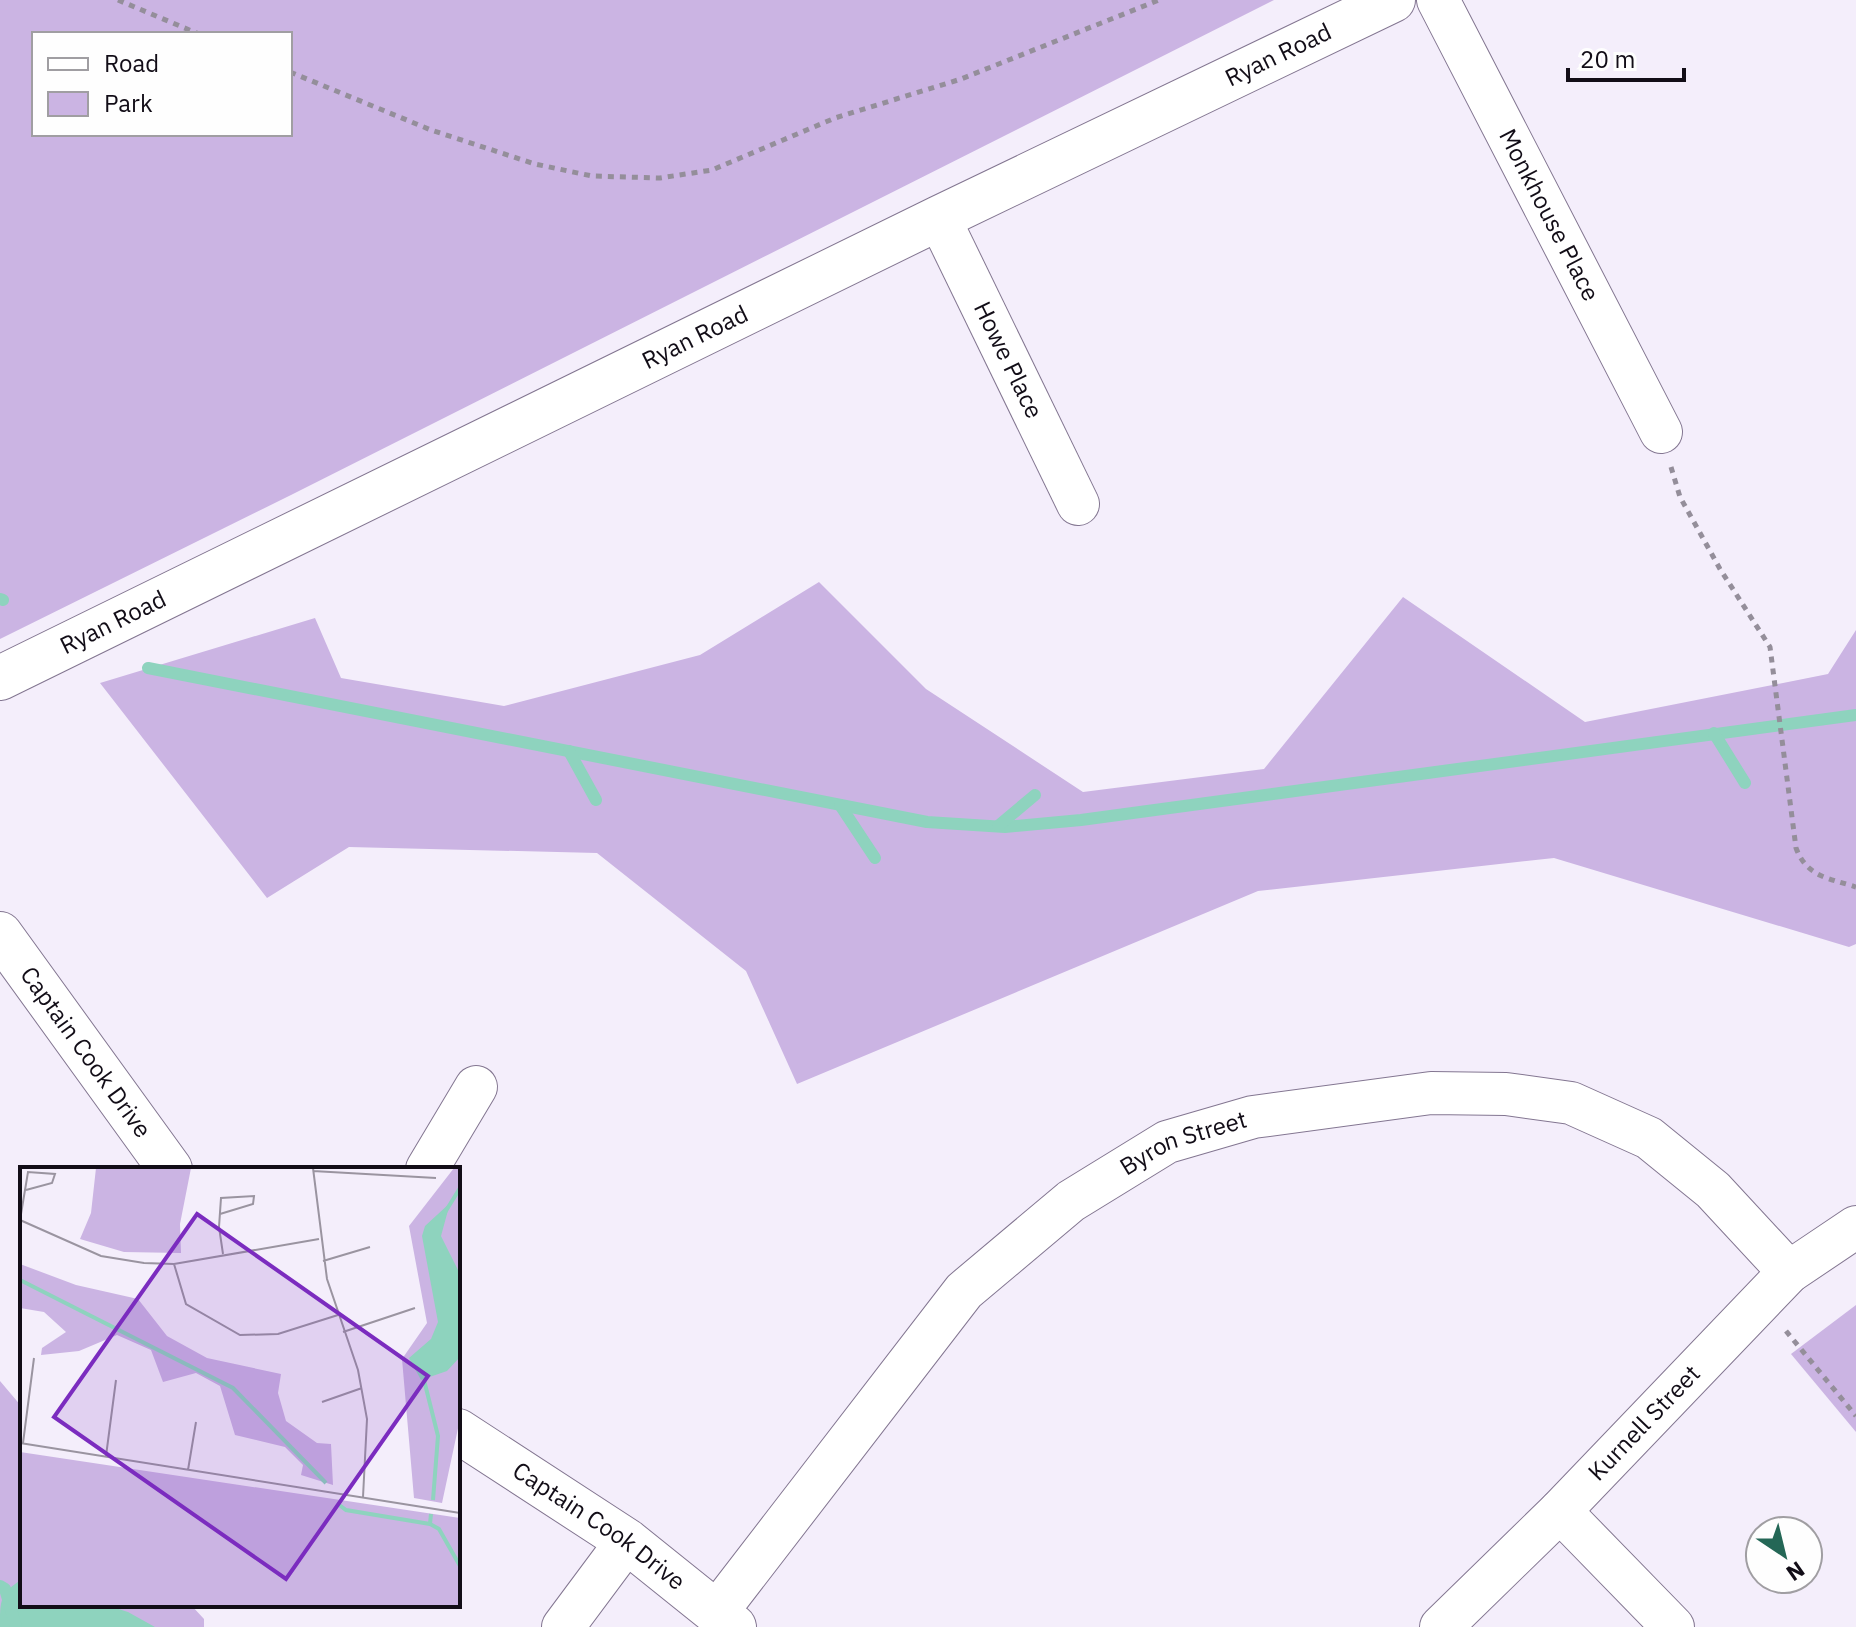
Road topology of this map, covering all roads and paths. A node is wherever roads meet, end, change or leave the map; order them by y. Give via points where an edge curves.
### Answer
1 (118, 0) edge
2 (1159, 0) edge
3 (1393, 0) edge
4 (1438, 0) edge
5 (194, 32) edge
6 (292, 73) edge
7 (939, 218) junction
8 (1661, 432) joint
9 (1078, 504) dead end
10 (0, 678) edge
11 (1856, 887) edge
12 (0, 934) edge
13 (476, 1087) dead end
14 (169, 1167) edge
15 (428, 1167) edge
16 (1856, 1227) edge
17 (1776, 1287) junction
18 (1856, 1416) edge
19 (460, 1432) edge
20 (1560, 1511) junction
21 (627, 1541) junction
22 (725, 1620) edge
23 (563, 1627) edge
24 (1441, 1627) edge
25 (1673, 1627) edge

1 - 5 path
2 - 6 path via 961,79 835,118 712,170 660,178 592,176 535,164 431,130
3 - 7 street, Ryan Road
4 - 8 street, Monkhouse Place
7 - 9 street, Howe Place
7 - 10 street, Ryan Road
8 - 11 path via 1680,497 1770,647 1802,864
12 - 14 street, Captain Cook Drive
13 - 15 street
16 - 17 street, Kurnell Street
17 - 18 path
17 - 20 street, Kurnell Street
17 - 22 street, Byron Street via 1713,1190 1649,1138 1571,1103 1506,1094 1431,1093 1253,1117 1167,1142 1071,1201 964,1291
19 - 21 street, Captain Cook Drive
20 - 24 street, Kurnell Street
20 - 25 street
21 - 22 street, Captain Cook Drive
21 - 23 street

